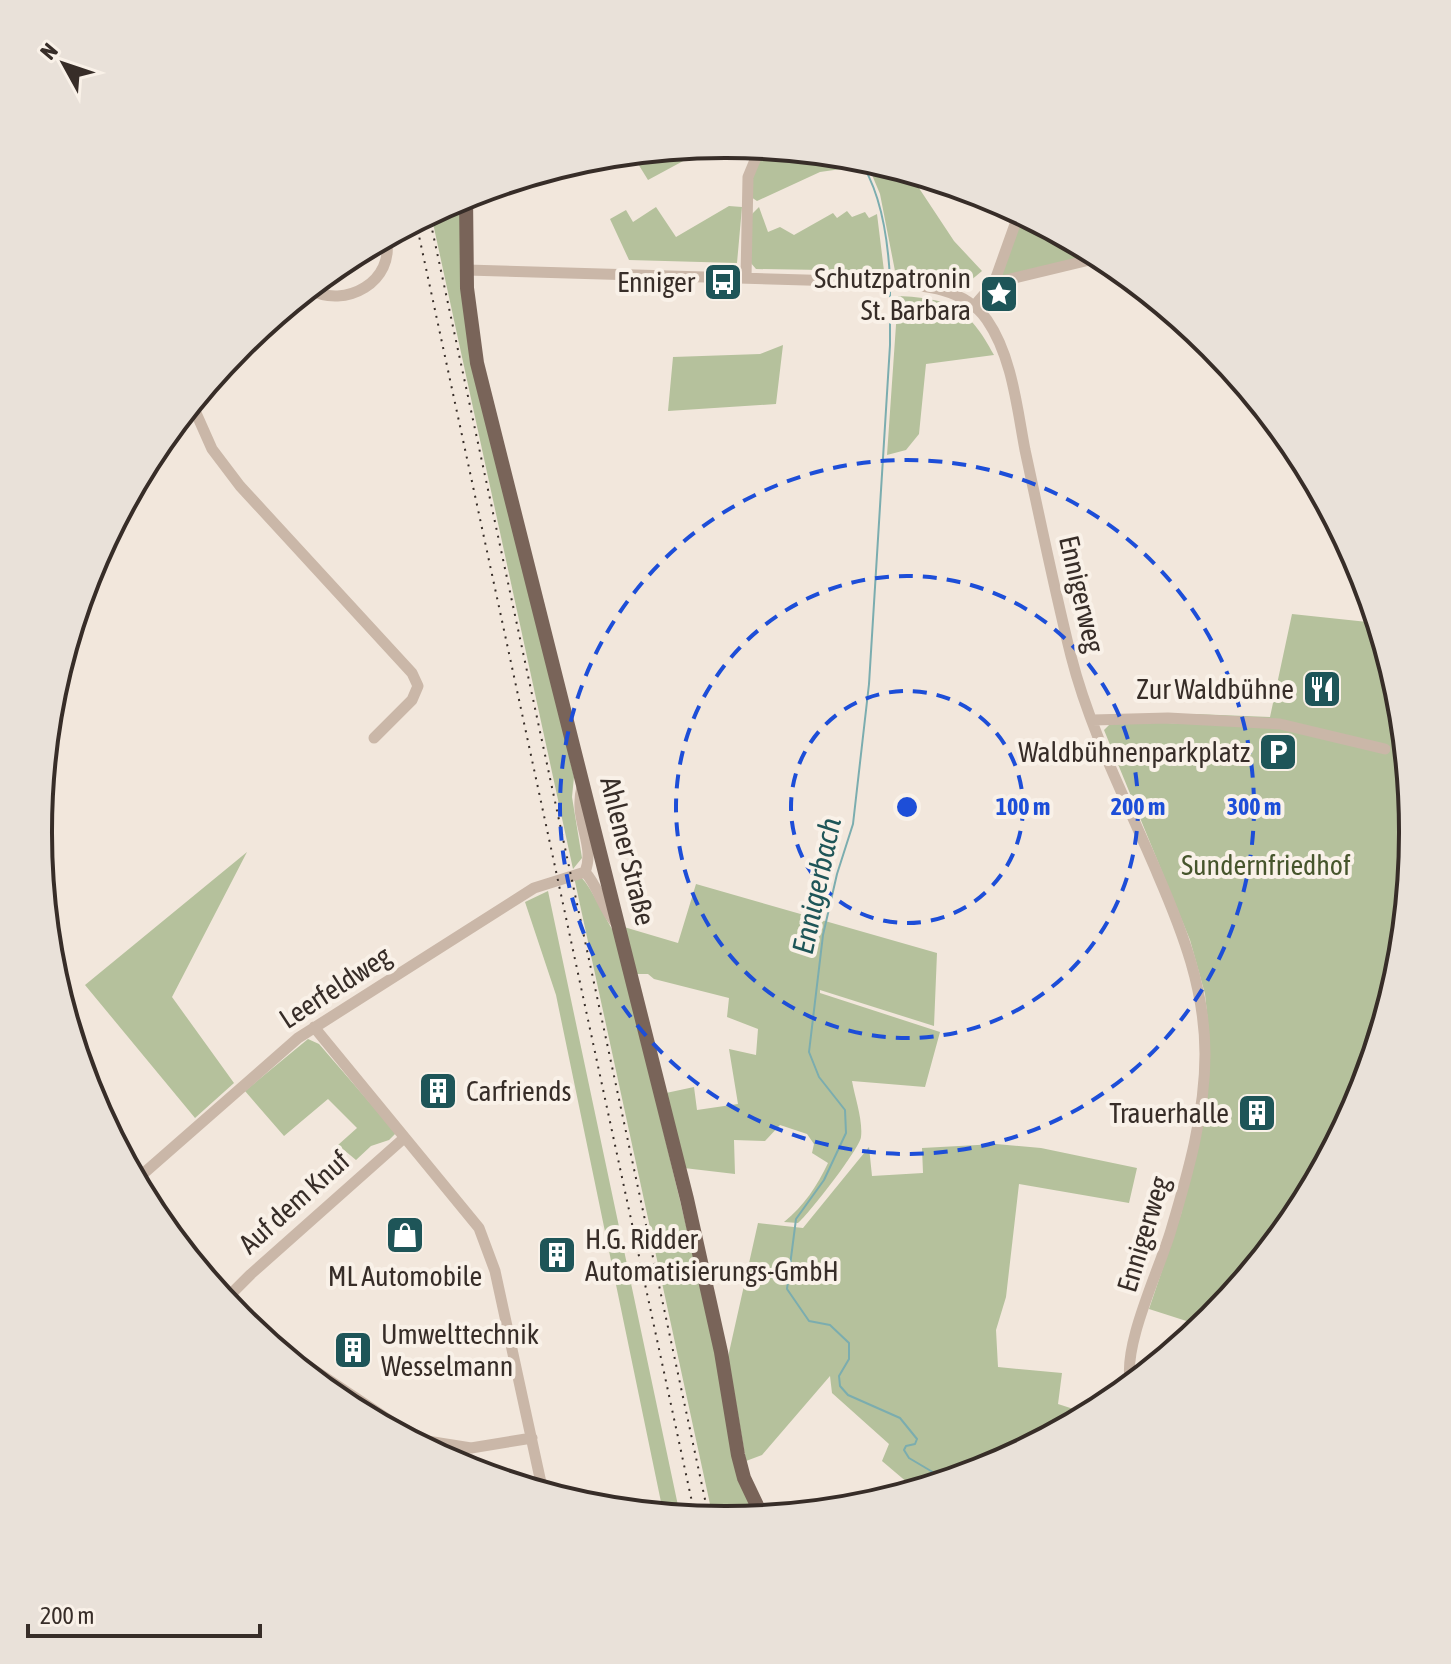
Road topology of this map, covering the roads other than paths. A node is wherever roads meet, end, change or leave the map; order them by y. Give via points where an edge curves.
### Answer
1 (755, 159) edge
2 (466, 211) edge
3 (1015, 224) edge
4 (387, 250) edge
5 (1083, 262) edge
6 (467, 270) junction
7 (746, 278) junction
8 (994, 283) junction
9 (322, 293) edge
10 (974, 306) junction
11 (197, 415) edge
12 (1093, 720) junction
13 (374, 738) dead end
14 (1385, 749) dead end
15 (584, 781) junction
16 (585, 872) junction
17 (620, 927) junction
18 (314, 1027) junction
19 (403, 1139) junction
20 (144, 1173) edge
21 (234, 1291) edge
22 (1129, 1371) edge
23 (532, 1438) junction
24 (446, 1444) edge
25 (541, 1480) edge
26 (757, 1505) edge

1 - 7 street via 748,177
2 - 6 main road, Ahlener Straße
3 - 8 street
4 - 9 street via 387,260 361,290 333,297
5 - 8 street
6 - 7 street
6 - 15 main road, Ahlener Straße via 477,363
7 - 10 street via 926,286
8 - 10 street
10 - 12 street, Ennigerweg via 993,329 1010,377 1069,645
11 - 13 street via 212,449 240,486 412,673 418,686 412,700
12 - 14 street via 1280,724
12 - 22 street, Ennigerweg via 1180,926 1200,994 1204,1030 1196,1133
15 - 16 street via 578,808 589,860
15 - 17 main road, Ahlener Straße
16 - 17 street
16 - 18 street, Leerfeldweg via 534,888
17 - 26 main road, Ahlener Straße via 714,1321 738,1455
18 - 19 street
18 - 20 street, Leerfeldweg
19 - 21 street, Auf dem Knuf
19 - 23 street via 479,1228 489,1250
23 - 24 street via 471,1448
23 - 25 street

